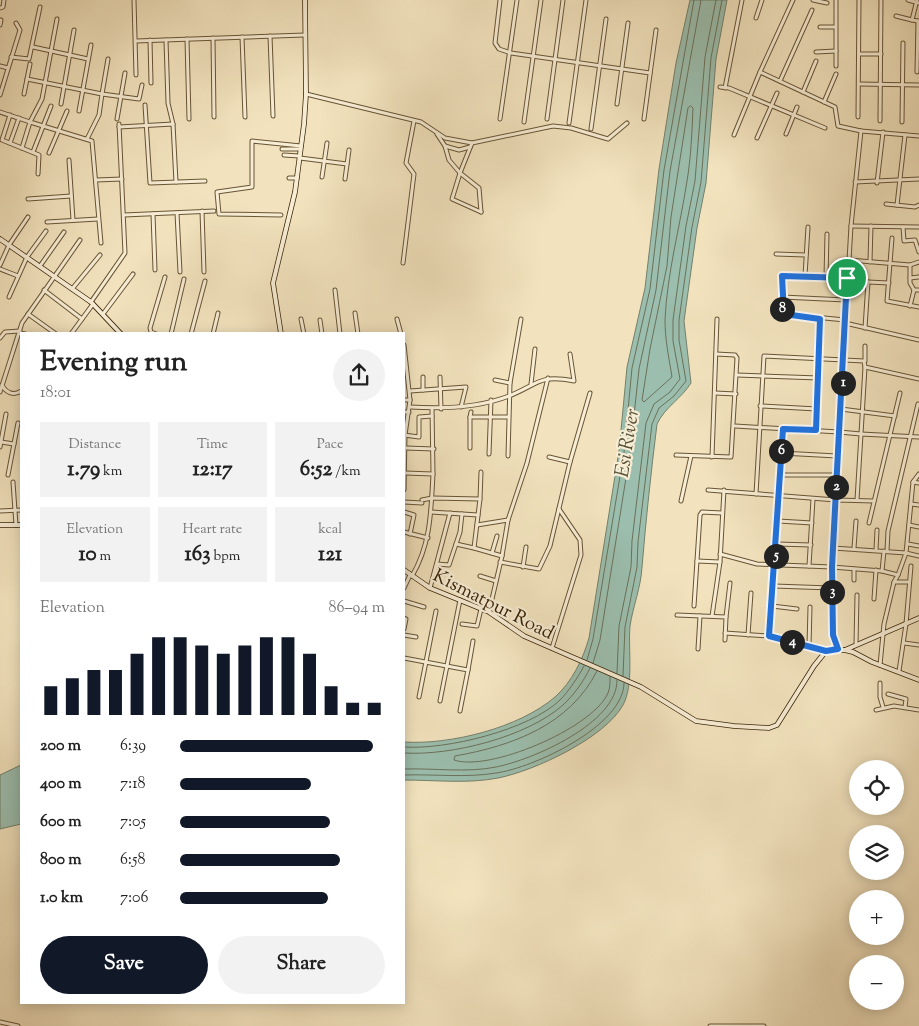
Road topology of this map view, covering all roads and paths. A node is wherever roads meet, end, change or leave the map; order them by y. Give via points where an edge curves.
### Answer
1 (4, 0) edge
2 (134, 0) edge
3 (305, 0) edge
4 (500, 0) edge
5 (517, 0) edge
6 (541, 0) edge
7 (563, 0) edge
8 (586, 0) edge
9 (742, 0) edge
10 (762, 0) edge
11 (792, 0) edge
12 (813, 0) edge
13 (836, 0) edge
14 (859, 0) edge
15 (881, 0) edge
16 (908, 0) edge
17 (821, 1) edge
18 (917, 2) edge
19 (826, 3) dead end
20 (40, 7) dead end
21 (0, 8) edge
22 (812, 10) dead end
23 (896, 16) dead end
24 (756, 18) dead end
25 (57, 19) dead end
26 (1, 20) dead end
27 (606, 20) dead end
28 (912, 20) junction
29 (919, 21) edge
30 (16, 23) dead end
31 (628, 23) dead end
32 (0, 25) edge
33 (820, 27) dead end
34 (835, 27) junction
35 (74, 30) dead end
36 (656, 30) dead end
37 (305, 35) junction
38 (270, 36) junction
39 (242, 37) junction
40 (213, 38) junction
41 (187, 39) junction
42 (150, 40) junction
43 (166, 40) junction
44 (136, 41) junction
45 (903, 43) dead end
46 (91, 45) dead end
47 (33, 47) junction
48 (51, 50) junction
49 (836, 51) junction
50 (510, 52) junction
51 (816, 52) dead end
52 (70, 54) junction
53 (859, 54) junction
54 (881, 54) junction
55 (533, 56) junction
56 (11, 57) junction
57 (88, 59) junction
58 (108, 59) dead end
59 (555, 59) junction
60 (816, 61) dead end
61 (577, 62) junction
62 (30, 64) dead end
63 (0, 66) edge
64 (599, 66) junction
65 (836, 66) dead end
66 (8, 68) junction
67 (622, 69) junction
68 (760, 72) junction
69 (917, 72) dead end
70 (125, 73) dead end
71 (650, 73) junction
72 (836, 74) dead end
73 (136, 75) dead end
74 (27, 79) junction
75 (45, 82) junction
76 (780, 82) junction
77 (151, 83) dead end
78 (859, 84) junction
79 (880, 84) junction
80 (142, 85) dead end
81 (902, 85) junction
82 (919, 85) edge
83 (64, 86) junction
84 (83, 90) junction
85 (803, 92) junction
86 (777, 93) dead end
87 (24, 94) dead end
88 (102, 94) junction
89 (306, 94) junction
90 (0, 95) edge
91 (121, 96) junction
92 (750, 97) junction
93 (824, 102) junction
94 (61, 104) dead end
95 (617, 104) dead end
96 (145, 105) dead end
97 (50, 106) dead end
98 (771, 106) junction
99 (797, 107) dead end
100 (67, 111) dead end
101 (80, 111) dead end
102 (0, 112) edge
103 (10, 115) junction
104 (794, 115) junction
105 (273, 116) dead end
106 (214, 117) dead end
107 (245, 117) dead end
108 (858, 117) dead end
109 (19, 118) junction
110 (117, 119) dead end
111 (189, 119) dead end
112 (500, 119) dead end
113 (548, 119) dead end
114 (644, 119) dead end
115 (414, 120) junction
116 (880, 120) dead end
117 (30, 122) junction
118 (524, 122) dead end
119 (902, 122) dead end
120 (569, 123) dead end
121 (627, 123) dead end
122 (173, 124) junction
123 (146, 125) junction
124 (42, 126) junction
125 (825, 128) dead end
126 (591, 129) dead end
127 (58, 131) junction
128 (861, 131) junction
129 (883, 132) junction
130 (437, 133) junction
131 (786, 134) dead end
132 (905, 134) junction
133 (734, 136) dead end
134 (919, 136) edge
135 (757, 138) dead end
136 (89, 139) junction
137 (10, 143) junction
138 (327, 143) dead end
139 (471, 145) junction
140 (445, 146) junction
141 (300, 147) junction
142 (22, 148) junction
143 (282, 148) dead end
144 (349, 150) dead end
145 (33, 152) junction
146 (49, 153) dead end
147 (284, 155) dead end
148 (299, 157) junction
149 (69, 160) dead end
150 (324, 161) junction
151 (347, 164) junction
152 (460, 173) junction
153 (38, 174) dead end
154 (322, 176) dead end
155 (289, 178) dead end
156 (297, 178) junction
157 (122, 179) junction
158 (345, 179) dead end
159 (900, 179) junction
160 (919, 179) edge
161 (96, 180) junction
162 (205, 181) dead end
163 (176, 182) junction
164 (855, 182) junction
165 (877, 182) junction
166 (71, 196) junction
167 (28, 199) dead end
168 (886, 204) dead end
169 (897, 205) junction
170 (919, 205) edge
171 (202, 211) junction
172 (214, 211) dead end
173 (177, 212) junction
174 (153, 214) junction
175 (281, 214) dead end
176 (124, 215) junction
177 (28, 217) dead end
178 (98, 219) junction
179 (73, 220) junction
180 (47, 222) dead end
181 (850, 226) junction
182 (871, 226) junction
183 (808, 227) dead end
184 (903, 227) junction
185 (919, 227) edge
186 (46, 231) dead end
187 (64, 232) dead end
188 (827, 234) dead end
189 (0, 238) edge
190 (892, 238) dead end
191 (80, 240) dead end
192 (917, 240) edge
193 (100, 243) dead end
194 (8, 245) junction
195 (919, 252) edge
196 (100, 254) dead end
197 (776, 254) dead end
198 (806, 255) junction
199 (27, 257) junction
200 (849, 260) junction
201 (403, 262) dead end
202 (870, 262) junction
203 (919, 262) edge
204 (891, 264) junction
205 (910, 265) junction
206 (40, 266) junction
207 (0, 267) edge
208 (155, 270) dead end
209 (180, 272) dead end
210 (204, 272) dead end
211 (133, 274) dead end
212 (18, 276) junction
213 (53, 276) junction
214 (805, 276) junction
215 (165, 277) dead end
216 (919, 277) edge
217 (826, 278) junction
218 (910, 278) junction
219 (184, 279) dead end
220 (847, 279) junction
221 (205, 281) dead end
222 (868, 282) junction
223 (889, 283) junction
224 (72, 289) junction
225 (44, 290) junction
226 (335, 290) dead end
227 (914, 290) junction
228 (919, 290) edge
229 (9, 297) dead end
230 (782, 297) junction
231 (846, 300) junction
232 (92, 303) junction
233 (910, 306) junction
234 (919, 307) edge
235 (218, 313) dead end
236 (355, 313) dead end
237 (28, 314) junction
238 (103, 314) junction
239 (82, 319) junction
240 (301, 319) dead end
241 (397, 319) dead end
242 (521, 319) dead end
243 (717, 319) dead end
244 (820, 319) junction
245 (320, 320) dead end
246 (845, 322) junction
247 (865, 328) junction
248 (20, 332) junction
249 (53, 332) edge
250 (72, 332) edge
251 (119, 332) edge
252 (150, 332) edge
253 (171, 332) edge
254 (192, 332) edge
255 (213, 332) edge
256 (281, 332) edge
257 (304, 332) edge
258 (322, 332) edge
259 (340, 332) edge
260 (358, 332) edge
261 (400, 332) edge
262 (0, 338) edge
263 (919, 340) edge
264 (865, 346) dead end
265 (535, 350) dead end
266 (570, 354) dead end
267 (716, 354) junction
268 (819, 359) junction
269 (844, 360) junction
270 (865, 361) junction
271 (406, 364) edge
272 (865, 367) junction
273 (0, 375) edge
274 (737, 375) junction
275 (762, 376) junction
276 (5, 377) junction
277 (423, 377) dead end
278 (440, 377) dead end
279 (548, 378) junction
280 (819, 378) junction
281 (495, 380) dead end
282 (919, 380) edge
283 (510, 383) junction
284 (531, 384) junction
285 (2, 385) junction
286 (440, 389) junction
287 (423, 390) junction
288 (410, 391) junction
289 (0, 392) edge
290 (20, 392) edge
291 (405, 392) edge
292 (590, 393) dead end
293 (715, 393) junction
294 (900, 393) dead end
295 (736, 394) junction
296 (509, 396) junction
297 (405, 400) edge
298 (410, 400) junction
299 (491, 400) junction
300 (918, 404) edge
301 (461, 406) junction
302 (760, 406) junction
303 (410, 407) junction
304 (432, 408) junction
305 (441, 409) junction
306 (817, 409) junction
307 (841, 409) junction
308 (862, 410) junction
309 (405, 412) edge
310 (409, 412) junction
311 (471, 412) dead end
312 (6, 414) dead end
313 (432, 416) junction
314 (894, 416) junction
315 (470, 417) junction
316 (489, 417) junction
317 (508, 417) junction
318 (18, 422) dead end
319 (735, 426) junction
320 (758, 427) junction
321 (783, 429) junction
322 (816, 430) junction
323 (839, 432) junction
324 (861, 434) junction
325 (889, 435) junction
326 (405, 436) edge
327 (910, 437) junction
328 (919, 437) edge
329 (0, 442) edge
330 (14, 444) junction
331 (0, 447) edge
332 (406, 448) junction
333 (470, 448) dead end
334 (434, 449) junction
335 (781, 453) junction
336 (489, 454) dead end
337 (676, 455) dead end
338 (508, 456) dead end
339 (691, 456) junction
340 (837, 456) junction
341 (712, 457) junction
342 (549, 458) dead end
343 (570, 462) junction
344 (480, 472) dead end
345 (405, 473) joint
346 (433, 474) junction
347 (919, 474) edge
348 (8, 475) dead end
349 (780, 475) junction
350 (836, 476) junction
351 (13, 482) dead end
352 (913, 482) junction
353 (919, 483) edge
354 (708, 490) dead end
355 (724, 490) junction
356 (756, 494) junction
357 (779, 497) junction
358 (432, 498) junction
359 (480, 499) junction
360 (813, 499) junction
361 (836, 500) junction
362 (857, 500) junction
363 (681, 501) dead end
364 (874, 501) junction
365 (405, 502) edge
366 (911, 504) junction
367 (919, 505) edge
368 (559, 508) junction
369 (20, 510) edge
370 (0, 511) edge
371 (15, 511) junction
372 (405, 512) edge
373 (431, 512) junction
374 (450, 513) junction
375 (722, 513) junction
376 (462, 514) junction
377 (478, 514) junction
378 (508, 520) junction
379 (778, 521) junction
380 (856, 521) dead end
381 (812, 523) junction
382 (868, 523) dead end
383 (477, 524) junction
384 (19, 525) edge
385 (909, 525) junction
386 (0, 526) edge
387 (919, 527) edge
388 (877, 530) dead end
389 (405, 532) edge
390 (410, 534) junction
391 (497, 536) dead end
392 (428, 538) junction
393 (456, 544) junction
394 (777, 544) junction
395 (908, 544) junction
396 (811, 545) junction
397 (919, 546) edge
398 (474, 548) junction
399 (526, 548) dead end
400 (833, 548) junction
401 (854, 548) junction
402 (876, 550) junction
403 (886, 551) junction
404 (906, 553) junction
405 (492, 554) junction
406 (720, 554) junction
407 (502, 556) junction
408 (919, 556) edge
409 (697, 560) junction
410 (500, 562) junction
411 (720, 562) junction
412 (437, 564) junction
413 (775, 564) junction
414 (809, 566) junction
415 (911, 566) dead end
416 (523, 567) junction
417 (832, 567) junction
418 (854, 569) junction
419 (876, 570) junction
420 (882, 570) junction
421 (405, 571) edge
422 (411, 575) junction
423 (898, 575) junction
424 (480, 576) dead end
425 (854, 580) dead end
426 (496, 581) junction
427 (894, 582) junction
428 (909, 582) junction
429 (730, 583) dead end
430 (405, 586) edge
431 (774, 586) junction
432 (430, 588) junction
433 (831, 588) junction
434 (752, 594) dead end
435 (857, 596) dead end
436 (874, 599) dead end
437 (460, 600) junction
438 (405, 601) edge
439 (694, 606) dead end
440 (772, 606) junction
441 (424, 607) dead end
442 (481, 608) junction
443 (810, 608) dead end
444 (797, 609) dead end
445 (436, 611) dead end
446 (489, 612) junction
447 (677, 614) dead end
448 (700, 616) junction
449 (712, 616) junction
450 (726, 617) junction
451 (919, 618) edge
452 (462, 624) dead end
453 (906, 624) junction
454 (884, 632) junction
455 (725, 633) junction
456 (405, 635) edge
457 (748, 635) junction
458 (769, 636) junction
459 (416, 638) dead end
460 (725, 640) dead end
461 (473, 641) dead end
462 (856, 644) junction
463 (904, 644) junction
464 (919, 645) edge
465 (809, 646) junction
466 (552, 648) junction
467 (698, 649) dead end
468 (838, 649) junction
469 (845, 650) junction
470 (826, 651) junction
471 (405, 658) edge
472 (426, 662) junction
473 (880, 665) junction
474 (447, 666) junction
475 (468, 670) junction
476 (899, 671) junction
477 (919, 680) edge
478 (880, 683) dead end
479 (888, 694) dead end
480 (419, 697) dead end
481 (440, 701) dead end
482 (883, 707) junction
483 (905, 707) junction
484 (876, 710) dead end
485 (919, 710) edge
486 (460, 711) dead end
487 (0, 1022) edge
488 (18, 1026) edge
489 (710, 1026) edge
490 (764, 1026) edge

1 - 21 street
2 - 44 street
3 - 37 street
4 - 50 street via 495,43 499,49
5 - 50 street
6 - 55 street
7 - 59 street
8 - 61 street
9 - 92 street via 722,88
10 - 24 street
11 - 68 street
12 - 17 street
13 - 34 street
14 - 53 street
15 - 54 street
16 - 18 street
17 - 19 street
18 - 28 street
20 - 47 street
22 - 76 street
23 - 28 street
25 - 48 street
26 - 32 street
27 - 64 street
28 - 29 street
29 - 69 street
30 - 56 street via 20,30
31 - 67 street
33 - 34 street
34 - 49 street
35 - 52 street
36 - 71 street
37 - 38 street
37 - 89 street
38 - 39 street
38 - 105 street
39 - 40 street
39 - 107 street
40 - 41 street
40 - 106 street
41 - 43 street
41 - 111 street
42 - 43 street
42 - 44 street
42 - 77 street
43 - 122 street via 168,106
44 - 73 street
45 - 81 street
46 - 57 street
47 - 48 street
47 - 56 street via 29,59
48 - 52 street
48 - 75 street
49 - 51 street
49 - 65 street
50 - 55 street
50 - 112 street
52 - 57 street
52 - 83 street
53 - 54 street
53 - 78 street
54 - 79 street
55 - 59 street
55 - 118 street
56 - 66 street
57 - 84 street
58 - 88 street
59 - 61 street
59 - 113 street
60 - 85 street
61 - 64 street
61 - 120 street
62 - 74 street
63 - 66 street
64 - 67 street
64 - 126 street
66 - 90 street
67 - 71 street
67 - 95 street
68 - 76 street
68 - 92 street
70 - 91 street
71 - 114 street
72 - 93 street
74 - 75 street
74 - 87 street
75 - 83 street
75 - 117 street via 42,99
76 - 85 street
78 - 79 street
78 - 108 street
79 - 81 street
79 - 116 street
80 - 91 street via 139,99
81 - 82 street
81 - 119 street
83 - 84 street
83 - 94 street
84 - 88 street
84 - 101 street
85 - 93 street
86 - 98 street
88 - 91 street
88 - 136 street via 99,115
89 - 115 street
89 - 141 street
91 - 110 street
92 - 98 street
92 - 133 street
93 - 128 street via 837,108 838,126
96 - 123 street
97 - 124 street
98 - 104 street
98 - 135 street
99 - 104 street
100 - 127 street
102 - 103 street
103 - 109 street
103 - 137 street via 2,139
104 - 125 street
104 - 131 street
109 - 117 street
109 - 137 street
115 - 130 street via 428,124
115 - 201 street via 406,163 414,174
117 - 124 street
117 - 142 street
121 - 139 street via 608,139 553,126
122 - 123 street
122 - 163 street
123 - 157 street via 119,126
123 - 163 street via 150,183
124 - 127 street
124 - 145 street
127 - 136 street
127 - 146 street
128 - 129 street
128 - 164 street
129 - 132 street
129 - 165 street
130 - 139 street
130 - 140 street
132 - 134 street
132 - 159 street
136 - 161 street
137 - 142 street
138 - 150 street
139 - 140 street via 459,150
139 - 152 street
140 - 152 street via 449,160
141 - 143 street
141 - 148 street
141 - 175 street via 252,141 252,187 217,192 219,214
142 - 145 street
144 - 151 street
145 - 153 street via 40,156
147 - 148 street
148 - 150 street
148 - 156 street
149 - 166 street
150 - 151 street
150 - 154 street
151 - 158 street
152 - 152 street via 479,188 481,212 452,199
155 - 156 street
156 - 256 street via 273,283
157 - 161 street
157 - 176 street
159 - 160 street
159 - 165 street
159 - 169 street
161 - 178 street
162 - 163 street
164 - 165 street
164 - 181 street
166 - 167 street
166 - 179 street
168 - 169 street
169 - 170 street
171 - 172 street
171 - 173 street
171 - 210 street
173 - 174 street
173 - 209 street
174 - 176 street
174 - 208 street
176 - 232 street via 125,253
177 - 194 street
178 - 179 street
178 - 193 street
179 - 180 street
181 - 182 street
181 - 200 street
182 - 184 street
182 - 202 street
183 - 198 street
184 - 185 street
184 - 192 street via 904,241
186 - 199 street
187 - 206 street
188 - 217 street
189 - 194 street
190 - 204 street
191 - 213 street
192 - 195 street
194 - 199 street
194 - 207 street
196 - 224 street
197 - 198 street
198 - 214 street
199 - 206 street
199 - 212 street
200 - 202 street
200 - 220 street
202 - 204 street
203 - 205 street
204 - 205 street
204 - 223 street
205 - 218 street
206 - 213 street
207 - 212 street
211 - 238 street
212 - 229 street
213 - 224 street
213 - 225 street
214 - 217 street
214 - 230 street via 782,276
215 - 252 street
216 - 218 street
217 - 220 street
218 - 227 street
219 - 253 street
220 - 222 street
220 - 231 street
221 - 254 street
222 - 223 street
222 - 247 street
223 - 233 street via 887,301
224 - 232 street
225 - 237 street
225 - 239 street
226 - 259 street
227 - 228 street
227 - 233 street
230 - 231 street
230 - 244 street via 784,314
231 - 246 street
232 - 238 street
232 - 239 street
233 - 234 street
235 - 255 street
236 - 260 street
237 - 248 street
237 - 249 street
238 - 251 street
239 - 250 street
240 - 257 street
241 - 261 street
242 - 283 street
243 - 267 street
244 - 246 street
244 - 268 street
245 - 258 street
246 - 247 street
246 - 269 street
247 - 263 street
248 - 262 street via 8,331
248 - 276 street
264 - 270 street
265 - 284 street
266 - 279 street via 574,381
267 - 274 street via 737,356
267 - 293 street
268 - 269 street
268 - 275 street via 764,356
268 - 280 street
269 - 270 street
269 - 307 street
270 - 272 street
271 - 288 street
272 - 282 street
272 - 308 street
273 - 276 street
274 - 275 street
274 - 295 street
275 - 280 street
275 - 302 street
276 - 285 street
277 - 287 street
278 - 286 street
279 - 284 street
279 - 378 street via 527,463
280 - 306 street
281 - 283 street
283 - 296 street
284 - 296 street
285 - 289 street
285 - 290 street via 9,392
286 - 287 street
286 - 301 street via 466,387
286 - 305 street
287 - 288 street
288 - 291 street
288 - 298 street
292 - 343 street
293 - 295 street
293 - 341 street
294 - 314 street
295 - 319 street
296 - 299 street
296 - 317 street
297 - 298 street
298 - 303 street
299 - 301 street
299 - 316 street
300 - 327 street
301 - 305 street
302 - 306 street
302 - 320 street
303 - 304 street
303 - 310 street
304 - 305 street
304 - 313 street
306 - 322 street
307 - 308 street
307 - 323 street
308 - 314 street
308 - 324 street
309 - 310 street
310 - 326 street
311 - 315 street
312 - 329 street
313 - 326 street via 419,417 419,437
313 - 334 street
314 - 325 street
315 - 316 street
315 - 333 street
316 - 317 street
316 - 336 street
317 - 338 street
318 - 330 street
319 - 320 street
319 - 341 street via 732,457
320 - 321 street
320 - 356 street
321 - 322 street
321 - 335 street
322 - 323 street
323 - 324 street
323 - 340 street
324 - 325 street
324 - 362 street
325 - 327 street
325 - 364 street
326 - 332 street
327 - 328 street
327 - 403 street
329 - 330 street
329 - 331 street
330 - 348 street
332 - 334 street
332 - 345 street
334 - 346 street
335 - 340 street
335 - 349 street
337 - 339 street
339 - 341 street
339 - 363 street
340 - 350 street
342 - 343 street
343 - 368 street
344 - 359 street
345 - 346 street
346 - 358 street
347 - 352 street
349 - 350 street
349 - 357 street
350 - 361 street
351 - 371 street
352 - 353 street
352 - 366 street
354 - 355 street
355 - 356 street
355 - 375 street
356 - 357 street
357 - 360 street
357 - 379 street
358 - 359 street
358 - 365 street
358 - 373 street
359 - 377 street
360 - 361 street
360 - 381 street
361 - 362 street
361 - 400 street
362 - 364 street
364 - 382 street
366 - 367 street
366 - 385 street
368 - 416 street via 550,546 539,569
368 - 466 street via 580,540 581,555
369 - 371 street
370 - 371 street
371 - 384 street
372 - 390 street via 414,515
373 - 374 street
373 - 392 street
374 - 376 street
374 - 412 street
375 - 406 street
375 - 409 street via 700,513
376 - 377 street
376 - 393 street
377 - 383 street
378 - 383 street
378 - 407 street
379 - 381 street
379 - 394 street
380 - 401 street
381 - 396 street
383 - 398 street
384 - 386 street
385 - 387 street
385 - 395 street
388 - 402 street
389 - 390 street
390 - 392 street
391 - 405 street
392 - 422 street via 422,559
393 - 398 street
393 - 412 street via 449,565
394 - 396 street
394 - 413 street
395 - 397 street
395 - 404 street
396 - 414 street
398 - 405 street
399 - 416 street
400 - 401 street
400 - 417 street
401 - 402 street
402 - 403 street
403 - 404 street
403 - 420 street
404 - 408 street
404 - 423 street
405 - 407 street
406 - 411 street
406 - 413 street via 757,564
407 - 410 street
409 - 411 street
409 - 439 street
410 - 416 street
410 - 426 street
411 - 449 street
412 - 432 street
413 - 414 street
413 - 431 street
414 - 417 street
415 - 428 street
417 - 418 street
417 - 433 street
418 - 419 street
418 - 425 street
419 - 420 street
419 - 436 street
420 - 423 street
421 - 422 street, Kismatpur Road
422 - 430 street
422 - 432 street, Kismatpur Road
423 - 427 street
424 - 426 street
426 - 446 street
427 - 428 street
427 - 454 street
428 - 453 street
429 - 450 street
431 - 433 street
431 - 440 street
432 - 437 street, Kismatpur Road
433 - 468 street via 833,635
434 - 457 street
435 - 462 street
437 - 442 street, Kismatpur Road
437 - 474 street
438 - 441 street
440 - 444 street
440 - 458 street
442 - 446 street, Kismatpur Road
442 - 452 street via 477,626
443 - 465 street
445 - 472 street
446 - 466 street, Kismatpur Road via 524,636
447 - 448 street
448 - 449 street
448 - 467 street
449 - 450 street
450 - 455 street
451 - 453 street
453 - 454 street
453 - 463 street
454 - 462 street
454 - 473 street
455 - 457 street
455 - 460 street
456 - 459 street
457 - 458 street
458 - 465 street
461 - 475 street
462 - 469 street
463 - 464 street
463 - 476 street
465 - 470 street
466 - 470 street, Kismatpur Road via 641,687 696,721 769,728 780,721
468 - 469 street
468 - 470 street
469 - 473 street
471 - 472 street
472 - 474 street
472 - 480 street
473 - 476 street
474 - 475 street
474 - 481 street
475 - 486 street
476 - 477 street
478 - 482 street
479 - 483 street via 906,699
482 - 483 street
482 - 484 street
483 - 485 street
487 - 488 street
489 - 490 street

